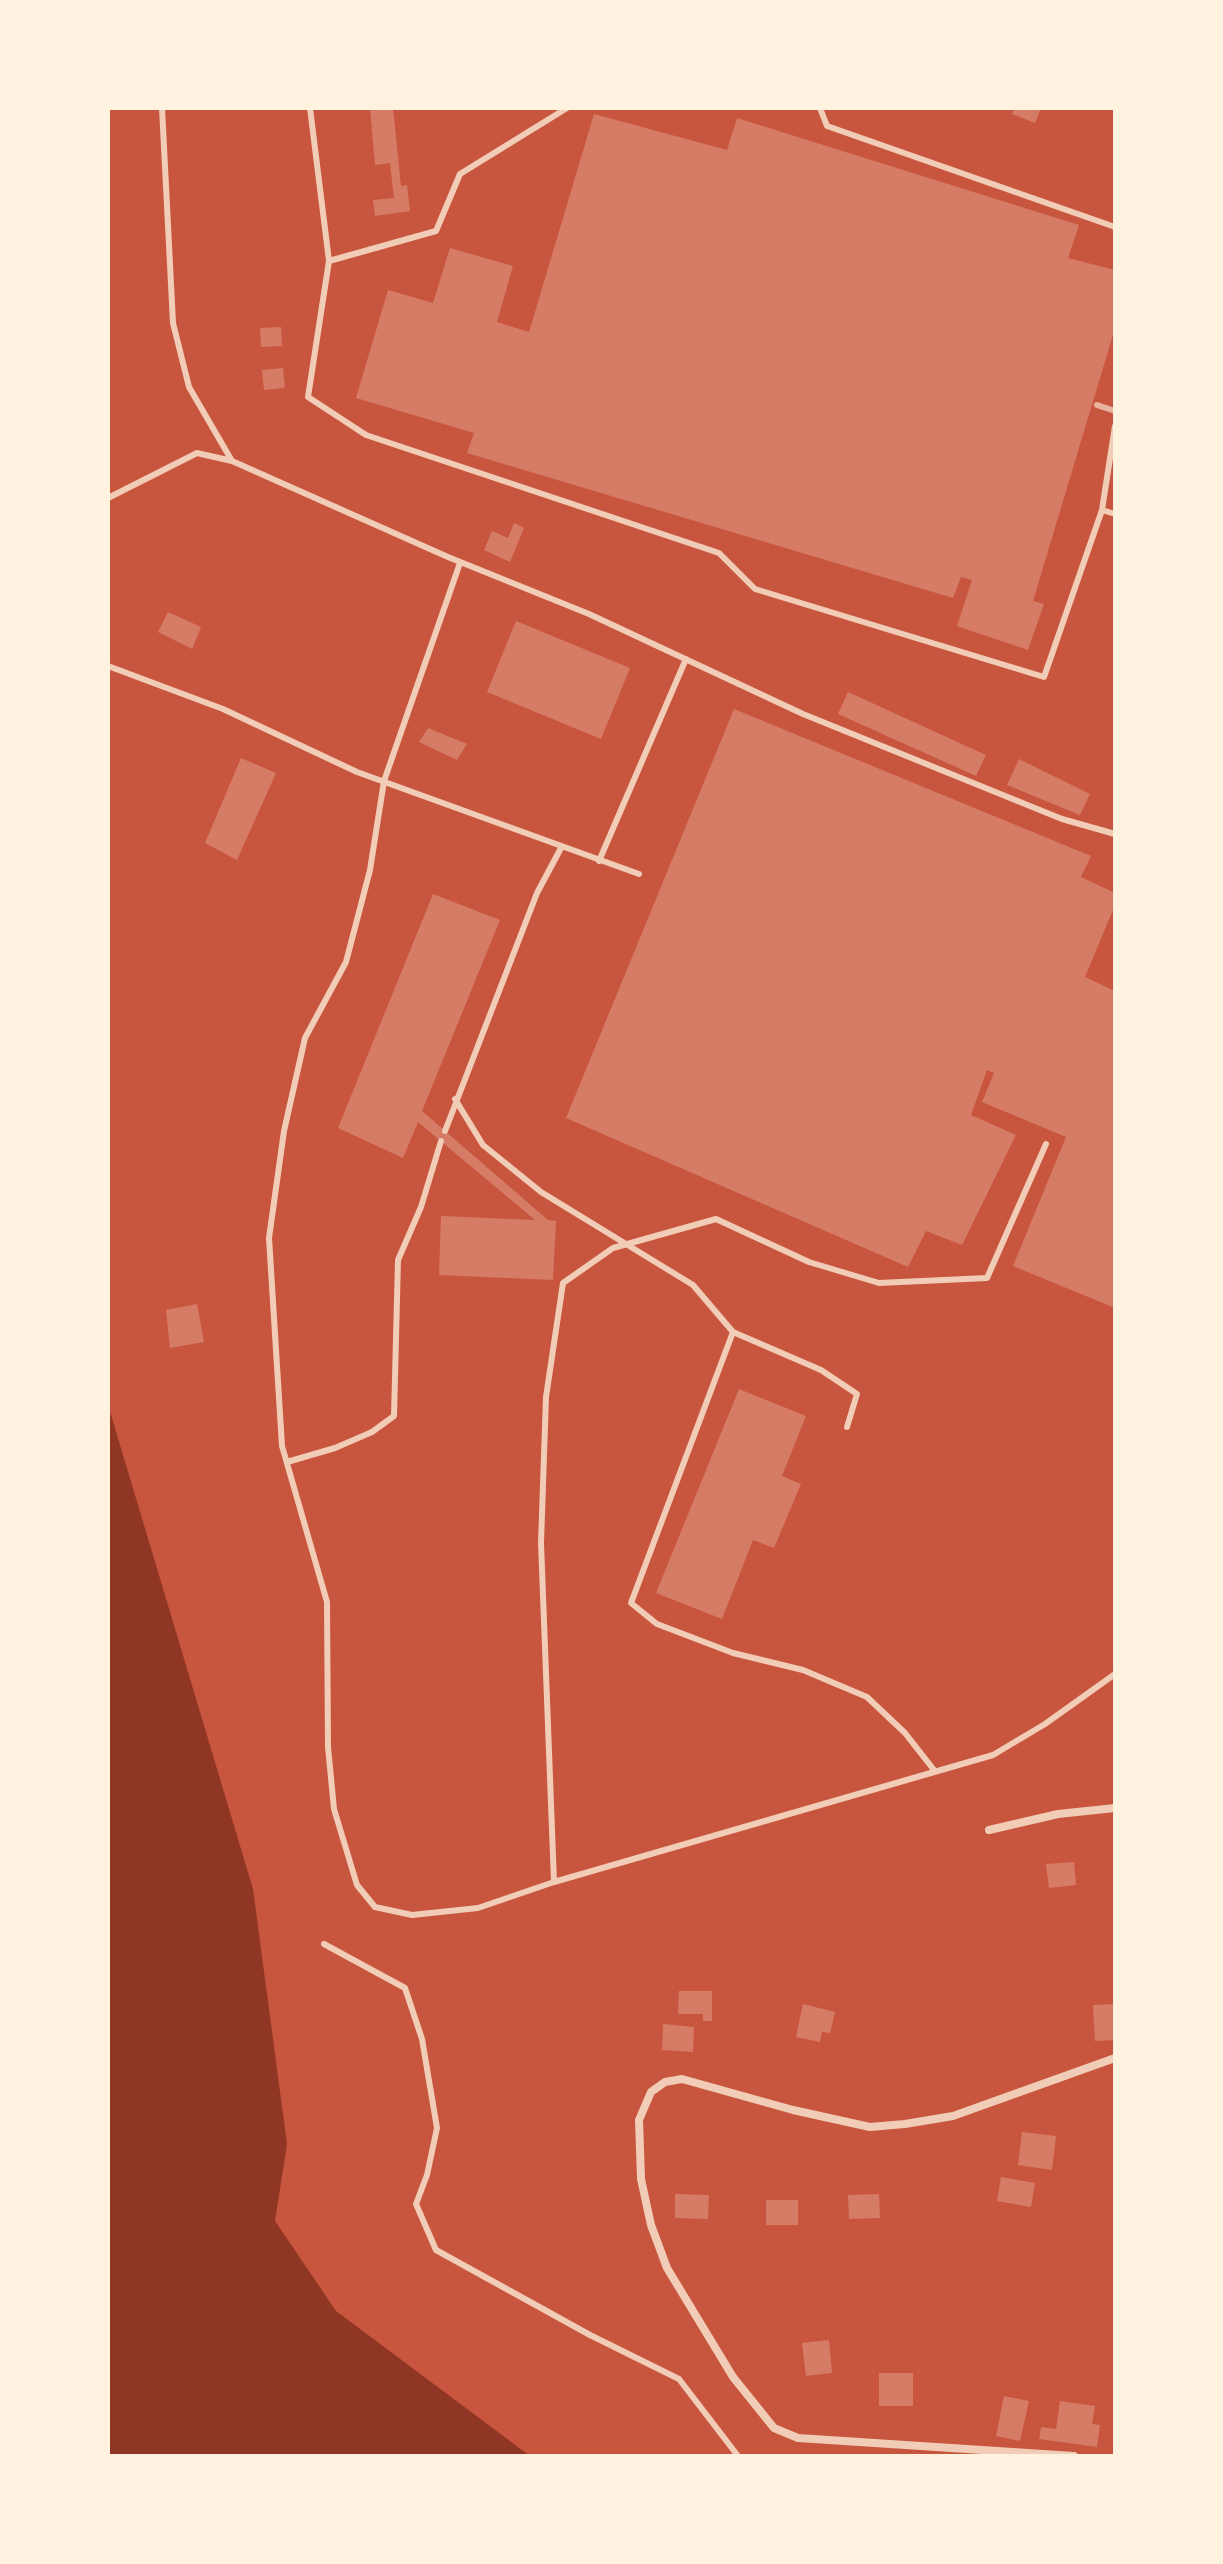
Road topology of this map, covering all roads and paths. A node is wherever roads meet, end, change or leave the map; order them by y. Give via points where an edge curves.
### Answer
1 (162, 108) edge
2 (310, 108) edge
3 (567, 108) edge
4 (820, 108) edge
5 (1115, 227) edge
6 (329, 261) junction
7 (1115, 426) edge
8 (232, 461) junction
9 (108, 498) edge
10 (1102, 510) junction
11 (1115, 514) edge
12 (460, 563) junction
13 (686, 659) junction
14 (108, 666) edge
15 (384, 781) junction
16 (1115, 834) edge
17 (561, 848) junction
18 (599, 861) junction
19 (639, 874) dead end
20 (455, 1099) junction
21 (445, 1131) dead end
22 (441, 1141) dead end
23 (1046, 1144) dead end
24 (628, 1244) junction
25 (733, 1332) junction
26 (847, 1427) dead end
27 (287, 1462) junction
28 (1115, 1674) edge
29 (934, 1770) junction
30 (1115, 1808) edge
31 (989, 1830) dead end
32 (554, 1882) junction
33 (324, 1944) dead end
34 (1115, 2058) edge
35 (738, 2456) edge
36 (1074, 2456) edge

1 - 8 lane via 173,323 189,387
2 - 6 lane
3 - 6 lane via 460,174 436,231
4 - 5 lane via 827,126
6 - 10 lane via 308,397 366,435 719,553 755,589 1044,677
7 - 10 lane
8 - 9 lane via 197,453
8 - 12 lane
10 - 11 lane
12 - 13 lane
12 - 15 lane
13 - 16 lane via 817,720 1062,819
13 - 18 lane
14 - 15 lane via 223,709
15 - 17 lane
15 - 27 lane via 370,870 346,962 305,1038 284,1131 269,1238
17 - 18 lane
17 - 20 lane via 537,893
18 - 19 lane
20 - 21 lane
20 - 24 lane via 483,1145 541,1192
22 - 27 lane via 398,1260 394,1416 335,1448
23 - 24 lane via 987,1278 879,1283 809,1262 716,1219
24 - 25 lane via 693,1285
24 - 32 lane via 613,1248 563,1283 546,1397 541,1543
25 - 26 lane via 821,1370 857,1394
25 - 29 lane via 631,1603 657,1624 733,1653 803,1670 867,1697
27 - 32 lane via 327,1602 334,1809 357,1885 375,1907 412,1915 478,1908
28 - 29 lane via 993,1755
29 - 32 lane
30 - 31 street
33 - 35 lane via 405,1988 422,2039 437,2128 416,2204 436,2250 679,2379
34 - 36 street via 953,2116 905,2124 870,2127 682,2079 651,2092 639,2120 641,2179 667,2268 733,2377 774,2428 798,2438

